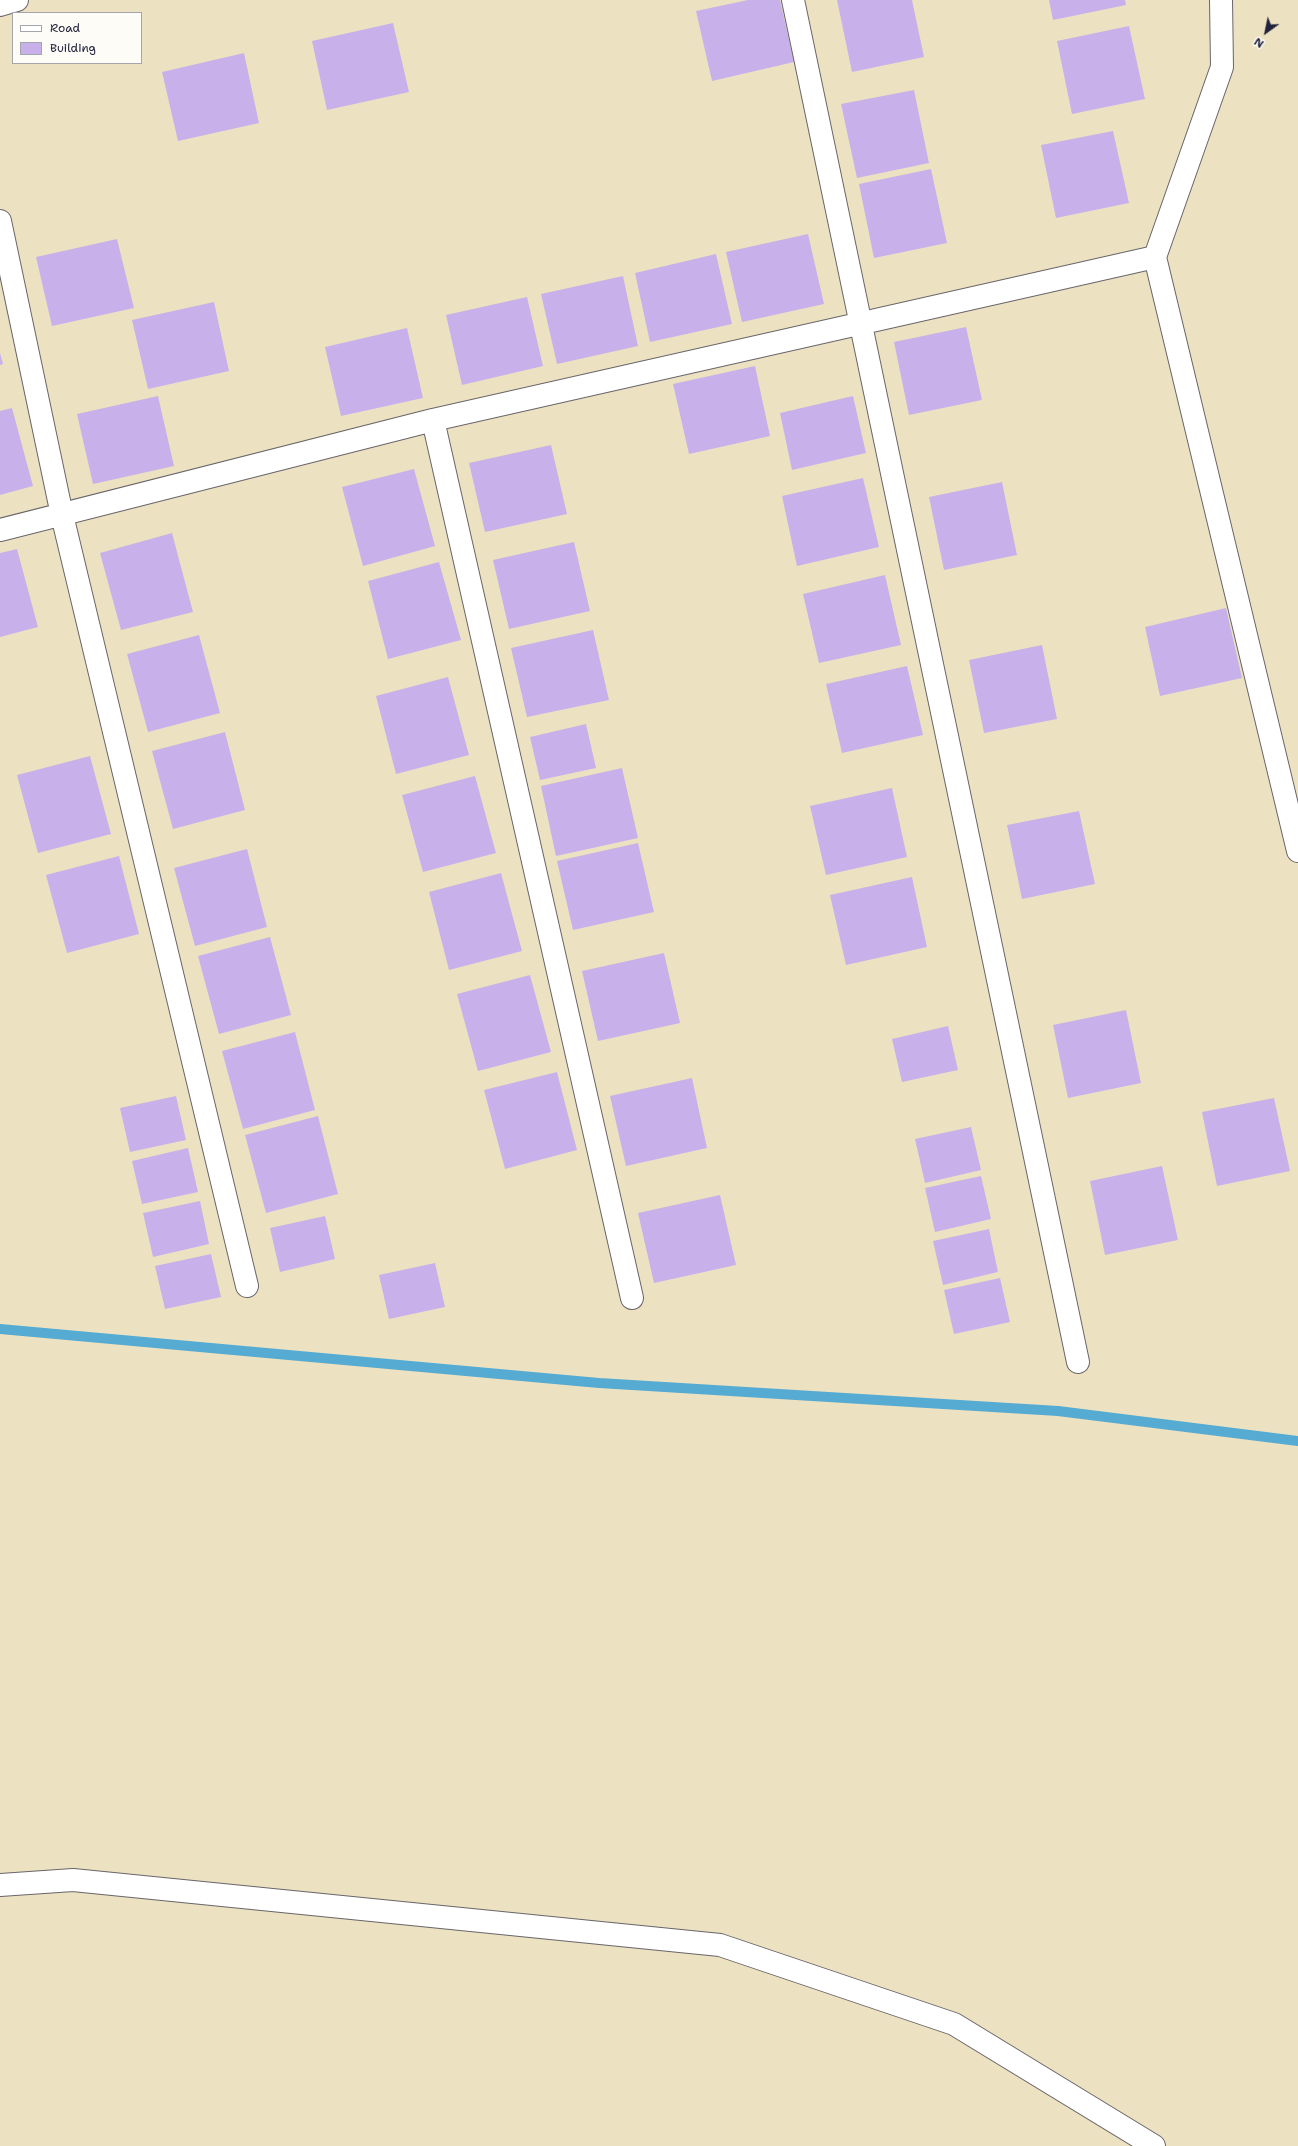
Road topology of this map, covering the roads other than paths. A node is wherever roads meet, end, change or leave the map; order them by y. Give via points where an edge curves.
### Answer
1 (17, 0) edge
2 (793, 0) edge
3 (1222, 0) edge
4 (0, 5) edge
5 (0, 221) edge
6 (1155, 257) junction
7 (860, 323) junction
8 (433, 420) junction
9 (62, 515) junction
10 (0, 530) edge
11 (1298, 851) edge
12 (247, 1286) dead end
13 (632, 1298) dead end
14 (1078, 1362) dead end
15 (0, 1885) edge
16 (1154, 2146) edge

1 - 4 street
2 - 7 street
3 - 6 street via 1222,66
5 - 9 street
6 - 7 street
6 - 11 street
7 - 8 street
7 - 14 street
8 - 9 street
8 - 13 street
9 - 10 street
9 - 12 street
15 - 16 street via 73,1880 720,1945 954,2024

